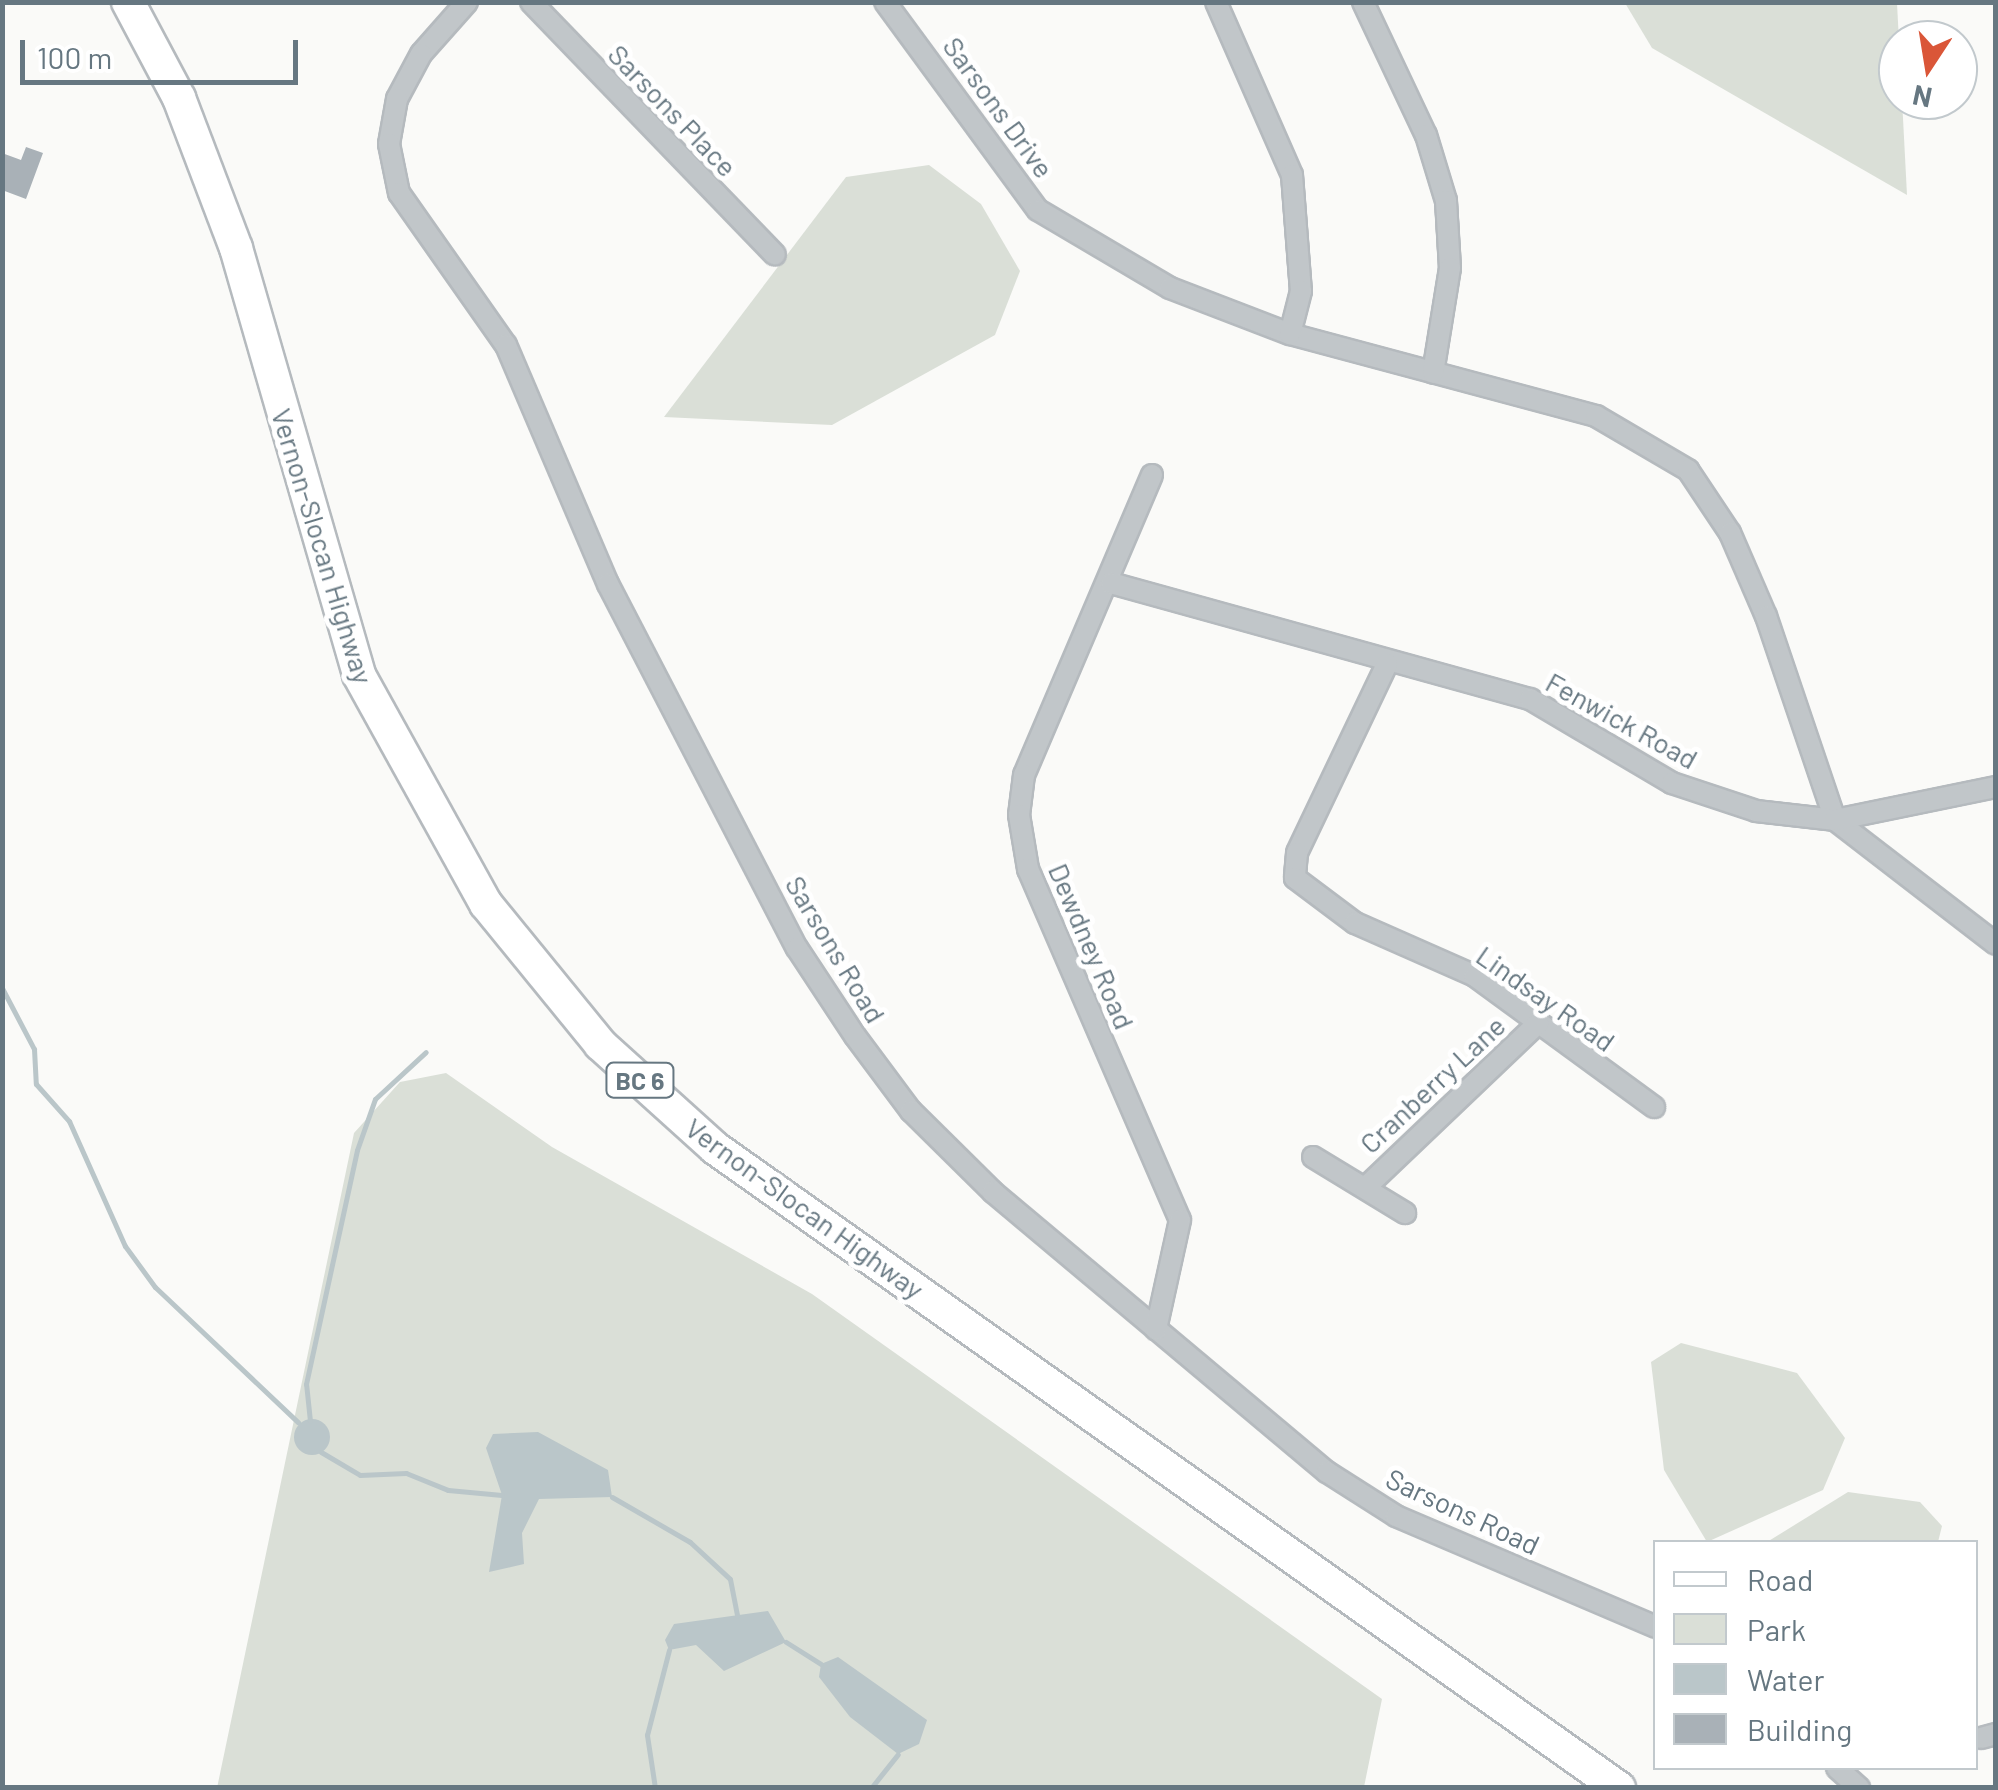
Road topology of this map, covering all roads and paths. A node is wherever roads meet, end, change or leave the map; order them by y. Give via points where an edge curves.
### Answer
1 (128, 2) edge
2 (467, 2) edge
3 (531, 2) edge
4 (885, 2) edge
5 (1216, 2) edge
6 (1363, 2) edge
7 (775, 256) dead end
8 (1290, 334) junction
9 (1433, 373) junction
10 (1152, 475) dead end
11 (1111, 583) junction
12 (1387, 664) junction
13 (1996, 787) edge
14 (1836, 820) junction
15 (1996, 944) edge
16 (1538, 1023) junction
17 (1654, 1108) dead end
18 (1313, 1157) dead end
19 (1366, 1186) junction
20 (1405, 1212) dead end
21 (1156, 1328) junction
22 (1653, 1625) edge
23 (1839, 1770) edge
24 (1620, 1788) edge
25 (1859, 1788) edge

1 - 24 main road, Vernon-Slocan Highway / BC 6 via 179,98 236,248 358,676 486,904 600,1044 715,1148
2 - 21 street, Sarsons Road via 421,54 397,99 390,144 400,192 506,345 608,584 797,948 855,1036 924,1125
3 - 7 street, Sarsons Place
4 - 8 street, Sarsons Drive via 1038,210 1170,288
5 - 8 street via 1292,175 1302,291
6 - 9 street via 1426,134 1446,201 1450,268
8 - 9 street, Sarsons Drive
9 - 14 street, Sarsons Drive via 1596,416 1688,470 1730,533 1766,616
10 - 11 street, Dewdney Road
11 - 12 street, Fenwick Road
11 - 21 street, Dewdney Road via 1024,775 1018,815 1028,869 1180,1220
12 - 14 street, Fenwick Road via 1530,699 1672,784 1756,811
12 - 16 street, Lindsay Road via 1297,852 1294,878 1355,922 1474,976
13 - 14 street, Fenwick Road
14 - 15 street
16 - 17 street, Lindsay Road
16 - 19 street, Cranberry Lane
18 - 19 street, Cranberry Lane
19 - 20 street, Cranberry Lane
21 - 22 street, Sarsons Road via 1327,1472 1396,1516
23 - 25 street

